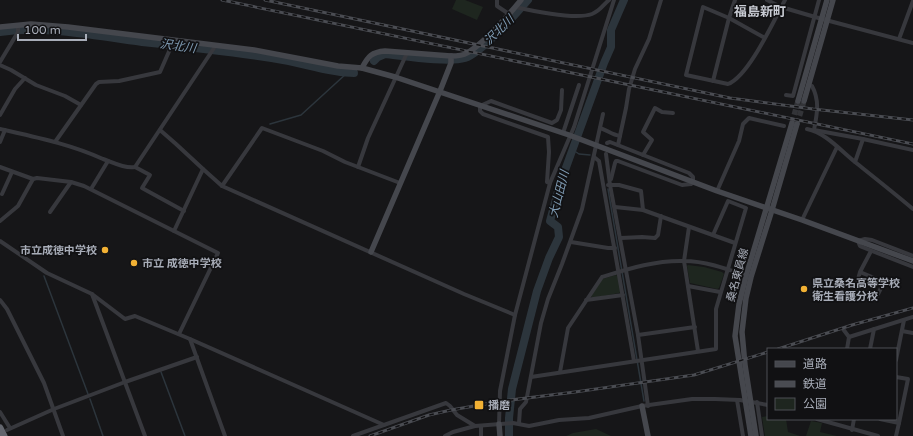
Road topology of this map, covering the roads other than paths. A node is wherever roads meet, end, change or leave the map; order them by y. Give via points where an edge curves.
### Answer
1 (497, 0) edge
2 (521, 0) edge
3 (609, 0) edge
4 (614, 0) edge
5 (661, 0) edge
6 (735, 0) edge
7 (767, 0) edge
8 (785, 0) edge
9 (819, 0) edge
10 (827, 0) edge
11 (833, 0) edge
12 (913, 1) edge
13 (781, 7) junction
14 (519, 8) junction
15 (509, 14) junction
16 (814, 16) junction
17 (729, 18) junction
18 (825, 19) junction
19 (0, 27) edge
20 (18, 28) junction
21 (765, 38) junction
22 (899, 39) junction
23 (173, 43) junction
24 (913, 43) edge
25 (215, 47) junction
26 (406, 55) junction
27 (451, 59) junction
28 (0, 64) edge
29 (362, 68) junction
30 (395, 77) junction
31 (25, 78) junction
32 (713, 81) junction
33 (579, 85) dead end
34 (812, 86) dead end
35 (562, 90) dead end
36 (440, 92) junction
37 (786, 95) dead end
38 (801, 101) tunnel mouth
39 (81, 105) junction
40 (480, 106) junction
41 (673, 113) dead end
42 (603, 114) dead end
43 (0, 115) edge
44 (794, 124) tunnel mouth
45 (784, 126) dead end
46 (600, 128) junction
47 (807, 129) dead end
48 (2, 130) edge
49 (160, 130) junction
50 (814, 130) junction
51 (566, 134) junction
52 (620, 136) junction
53 (863, 139) junction
54 (0, 142) edge
55 (55, 142) junction
56 (607, 143) dead end
57 (595, 144) junction
58 (618, 145) junction
59 (837, 146) junction
60 (913, 150) edge
61 (606, 154) dead end
62 (642, 155) junction
63 (594, 158) junction
64 (108, 161) junction
65 (855, 162) junction
66 (0, 167) edge
67 (358, 167) junction
68 (135, 168) junction
69 (203, 169) junction
70 (12, 172) junction
71 (33, 179) junction
72 (71, 182) junction
73 (693, 182) junction
74 (400, 183) junction
75 (550, 183) junction
76 (610, 183) junction
77 (222, 186) junction
78 (604, 186) junction
79 (91, 189) junction
80 (717, 191) junction
81 (2, 194) dead end
82 (615, 207) junction
83 (770, 209) junction
84 (913, 209) edge
85 (643, 210) junction
86 (184, 211) junction
87 (50, 212) dead end
88 (661, 216) junction
89 (802, 220) junction
90 (0, 221) edge
91 (689, 227) junction
92 (174, 231) junction
93 (713, 235) junction
94 (621, 238) junction
95 (0, 241) edge
96 (858, 241) junction
97 (571, 242) junction
98 (735, 243) junction
99 (615, 248) junction
100 (871, 251) junction
101 (371, 252) junction
102 (913, 256) edge
103 (684, 260) junction
104 (913, 261) edge
105 (913, 267) edge
106 (727, 269) junction
107 (623, 271) junction
108 (860, 272) junction
109 (748, 276) junction
110 (688, 286) junction
111 (720, 292) junction
112 (92, 294) junction
113 (623, 295) junction
114 (0, 300) edge
115 (586, 300) junction
116 (515, 315) junction
117 (913, 317) edge
118 (904, 320) junction
119 (695, 327) junction
120 (843, 329) dead end
121 (874, 329) junction
122 (902, 331) junction
123 (179, 334) junction
124 (913, 334) edge
125 (638, 335) junction
126 (849, 337) junction
127 (190, 339) junction
128 (847, 348) edge
129 (870, 348) edge
130 (698, 351) junction
131 (897, 355) edge
132 (197, 358) junction
133 (637, 360) junction
134 (560, 372) junction
135 (531, 377) junction
136 (897, 377) edge
137 (911, 380) edge
138 (126, 382) junction
139 (739, 400) junction
140 (755, 402) junction
141 (767, 405) edge
142 (645, 406) junction
143 (54, 409) junction
144 (0, 412) edge
145 (854, 420) edge
146 (885, 420) edge
147 (831, 421) edge
148 (519, 423) junction
149 (899, 423) junction
150 (501, 424) junction
151 (384, 425) junction
152 (475, 426) junction
153 (481, 426) junction
154 (5, 430) edge
155 (852, 430) junction
156 (63, 436) edge
157 (145, 436) edge
158 (225, 436) edge
159 (353, 436) edge
160 (445, 436) edge
161 (481, 436) edge
162 (500, 436) edge
163 (648, 436) edge
164 (743, 436) edge
165 (751, 436) edge
166 (756, 436) edge
167 (762, 436) edge
168 (878, 436) edge
169 (896, 436) edge

1 - 15 street via 497,6
2 - 14 street
3 - 14 street via 600,10 584,16
4 - 75 street via 574,127
5 - 52 street via 649,39 635,69
6 - 17 street
7 - 13 street
8 - 13 street
9 - 16 street
10 - 18 street
11 - 18 street
12 - 22 street
13 - 16 street
13 - 21 street
14 - 15 street
15 - 27 street via 493,32 466,54
16 - 18 street
16 - 37 street via 793,96
17 - 21 street
17 - 32 street
17 - 32 street via 703,7 686,75
18 - 22 street
18 - 38 street
19 - 20 street
20 - 23 street via 31,24 68,27
20 - 28 street
21 - 32 street via 737,79 728,84
22 - 24 street
23 - 25 street
23 - 39 street via 160,72 119,81 99,82
25 - 29 street via 260,51
25 - 49 street
26 - 27 street
26 - 29 street via 378,51 367,58
26 - 30 street
27 - 36 street
28 - 31 street
29 - 30 street
30 - 36 street
30 - 67 street
31 - 39 street
31 - 43 street via 15,89
33 - 51 street
34 - 50 street via 816,92 818,113
35 - 40 street via 562,110 557,120 552,123 491,101
36 - 40 street
36 - 74 street
39 - 55 street
40 - 51 street
40 - 75 street via 483,114 548,137 547,182
41 - 62 street via 655,108 643,132 652,140
42 - 46 street
44 - 83 street, 桑名東員線
45 - 80 street via 749,118 743,124 740,141
46 - 52 street
46 - 57 street
47 - 50 street
48 - 54 street
48 - 55 street
49 - 68 street
49 - 69 street
50 - 53 street
50 - 59 street
51 - 57 street
52 - 58 street
53 - 60 street
53 - 65 street
55 - 64 street
56 - 58 street
57 - 63 street
57 - 73 street
58 - 62 street
59 - 65 street
59 - 89 street
61 - 76 street
62 - 73 street via 689,173 693,177
63 - 78 street via 599,161
63 - 97 street via 582,210
64 - 68 street
64 - 79 street
65 - 84 street
66 - 70 street
67 - 74 street
67 - 77 street via 323,150 262,128
68 - 86 street via 150,175 142,188
69 - 77 street
69 - 86 street
70 - 71 street
70 - 81 street
71 - 72 street
71 - 90 street via 18,206
72 - 79 street
72 - 87 street
73 - 76 street via 682,185 618,161 615,163
73 - 80 street
74 - 101 street
75 - 116 street
76 - 78 street
76 - 82 street
76 - 85 street via 641,191
77 - 101 street
78 - 99 street
79 - 92 street
80 - 83 street
82 - 85 street
82 - 94 street
83 - 89 street
83 - 109 street, 桑名東員線
85 - 88 street
86 - 92 street
88 - 91 street
88 - 94 street via 658,235 655,238
89 - 96 street
91 - 93 street
91 - 103 street
92 - 123 street via 218,253
93 - 98 street
93 - 98 street via 728,201 746,208
94 - 107 street
95 - 112 street via 47,273
96 - 100 street via 860,246
96 - 102 street via 872,240
96 - 104 street
97 - 99 street
97 - 135 street via 548,299
98 - 106 street
99 - 107 street
100 - 105 street
100 - 108 street
101 - 116 street
103 - 106 street
103 - 107 street via 658,262
103 - 110 street
106 - 109 street
106 - 111 street
107 - 113 street
107 - 115 street via 602,277
107 - 125 street
108 - 108 street via 854,294 875,300 884,282
109 - 165 street, 桑名東員線 via 739,304 735,336
109 - 166 street, 桑名東員線 via 742,332
110 - 111 street
110 - 119 street
111 - 130 street via 716,309 716,349
112 - 123 street via 125,319 135,316
112 - 138 street
113 - 115 street
113 - 133 street
114 - 143 street via 44,383
115 - 134 street via 568,328
116 - 150 street via 498,402
117 - 118 street
118 - 121 street
118 - 122 street
119 - 125 street
119 - 130 street
120 - 126 street
121 - 126 street
121 - 129 street
122 - 124 street
122 - 131 street
123 - 127 street
125 - 133 street
126 - 128 street
127 - 132 street
127 - 151 street
130 - 133 street
132 - 138 street
132 - 158 street
133 - 134 street
133 - 142 street
134 - 135 street
135 - 148 street via 526,402 520,409
136 - 137 street
137 - 149 street
138 - 143 street
138 - 157 street
139 - 140 street
139 - 142 street via 692,400
139 - 164 street
140 - 141 street
140 - 167 street
142 - 148 street via 589,418 559,420 530,426
142 - 163 street
143 - 154 street
143 - 156 street
144 - 154 street
145 - 155 street
146 - 149 street
147 - 155 street
148 - 150 street
149 - 169 street
150 - 153 street
150 - 162 street
151 - 152 street via 446,403 457,415
151 - 159 street
152 - 153 street
152 - 160 street
153 - 161 street
155 - 168 street

